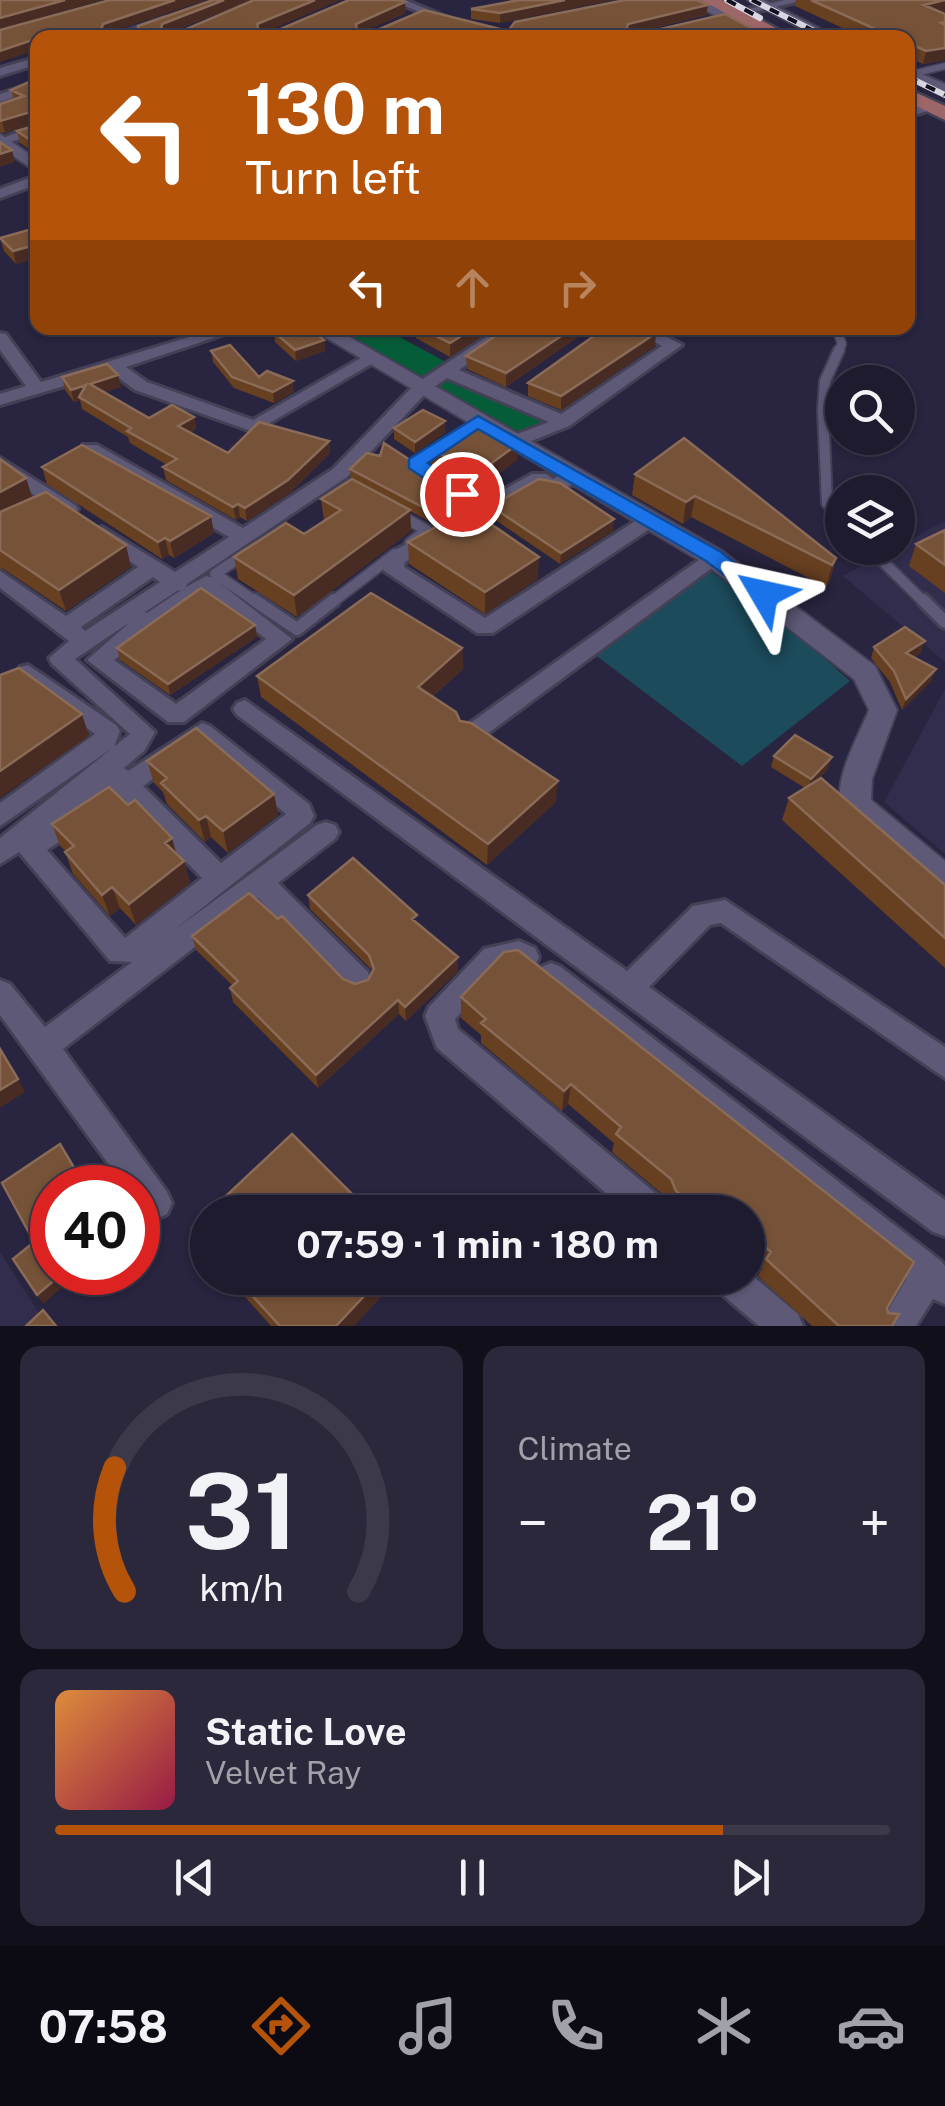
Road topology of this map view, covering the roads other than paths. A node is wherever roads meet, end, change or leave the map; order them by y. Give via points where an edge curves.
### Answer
1 (395, 0) edge
2 (692, 0) edge
3 (709, 0) edge
4 (800, 0) edge
5 (753, 4) edge
6 (423, 13) junction
7 (178, 16) edge
8 (727, 18) junction
9 (408, 19) edge
10 (708, 21) edge
11 (461, 24) edge
12 (135, 30) edge
13 (752, 30) edge
14 (771, 30) edge
15 (800, 30) edge
16 (813, 30) edge
17 (14, 54) edge
18 (30, 61) edge
19 (30, 63) edge
20 (945, 66) edge
21 (0, 72) edge
22 (915, 74) edge
23 (915, 79) edge
24 (915, 83) edge
25 (30, 88) edge
26 (945, 90) edge
27 (915, 97) edge
28 (0, 98) edge
29 (940, 106) edge
30 (915, 111) edge
31 (30, 131) edge
32 (2, 140) edge
33 (30, 162) edge
34 (30, 182) edge
35 (0, 194) edge
36 (212, 335) edge
37 (338, 335) edge
38 (500, 335) edge
39 (653, 335) edge
40 (839, 335) edge
41 (0, 338) edge
42 (372, 359) junction
43 (114, 365) junction
44 (446, 371) junction
45 (36, 388) junction
46 (421, 388) junction
47 (0, 400) edge
48 (563, 422) junction
49 (453, 438) edge
50 (514, 442) junction
51 (90, 450) edge
52 (400, 454) edge
53 (0, 464) edge
54 (416, 464) junction
55 (431, 474) edge
56 (572, 475) junction
57 (826, 475) edge
58 (54, 500) junction
59 (383, 506) edge
60 (27, 515) edge
61 (650, 520) junction
62 (265, 532) junction
63 (713, 557) junction
64 (886, 565) edge
65 (152, 568) junction
66 (0, 578) edge
67 (176, 584) junction
68 (139, 618) junction
69 (945, 622) edge
70 (66, 627) junction
71 (90, 641) junction
72 (60, 658) junction
73 (245, 709) dead end
74 (471, 734) edge
75 (118, 776) junction
76 (0, 816) edge
77 (326, 832) dead end
78 (0, 853) edge
79 (221, 880) junction
80 (945, 880) edge
81 (259, 882) junction
82 (358, 981) edge
83 (628, 989) junction
84 (0, 993) edge
85 (43, 1046) junction
86 (945, 1064) edge
87 (129, 1165) edge
88 (632, 1195) edge
89 (945, 1220) edge
90 (937, 1280) edge
91 (749, 1295) edge
92 (786, 1326) edge
93 (896, 1326) edge

1 - 6 street
2 - 8 street
3 - 14 main road
4 - 5 street
5 - 15 main road
5 - 16 street
6 - 9 street
6 - 11 street
7 - 12 street
8 - 10 street
8 - 13 street
17 - 18 street
19 - 21 street
20 - 22 lane
23 - 26 street
24 - 29 main road
25 - 28 street
27 - 29 main road
29 - 30 street
31 - 32 street
32 - 33 street
34 - 35 street
36 - 43 street
37 - 42 street
38 - 44 street
39 - 48 street via 674,345
40 - 57 lane via 842,344 825,381
41 - 45 street
42 - 43 street via 254,427 141,386
42 - 46 street
43 - 45 street
44 - 46 street
44 - 48 street via 514,393
45 - 47 street
46 - 50 street via 472,425
46 - 62 street via 381,441
48 - 50 street
49 - 54 lane
50 - 56 street
51 - 62 street
52 - 54 lane
53 - 58 street
54 - 55 lane
56 - 61 street
56 - 61 street via 554,488 539,478 478,522 395,559 393,570 484,628 553,574
58 - 60 street
58 - 65 street
59 - 62 lane via 428,530 297,629 215,574
61 - 63 street
62 - 67 street
63 - 74 street
63 - 80 street via 865,674 883,710 857,779 855,805
64 - 69 lane
65 - 67 street
65 - 70 street
66 - 70 street
67 - 68 street
68 - 68 street via 206,583 281,639 176,716 98,660
68 - 71 street
70 - 71 street
71 - 72 street
72 - 75 street via 144,732
72 - 76 street via 19,678 108,731 106,740
73 - 83 street
75 - 78 street
75 - 79 street
75 - 79 street via 202,732 300,811
75 - 79 street via 31,850 120,952
77 - 81 street
81 - 82 street
81 - 85 street
83 - 86 street via 704,914 725,910
83 - 89 street
84 - 85 street
85 - 87 street
88 - 90 street via 440,1028 438,1016 494,958 528,958
90 - 93 street
91 - 92 street

